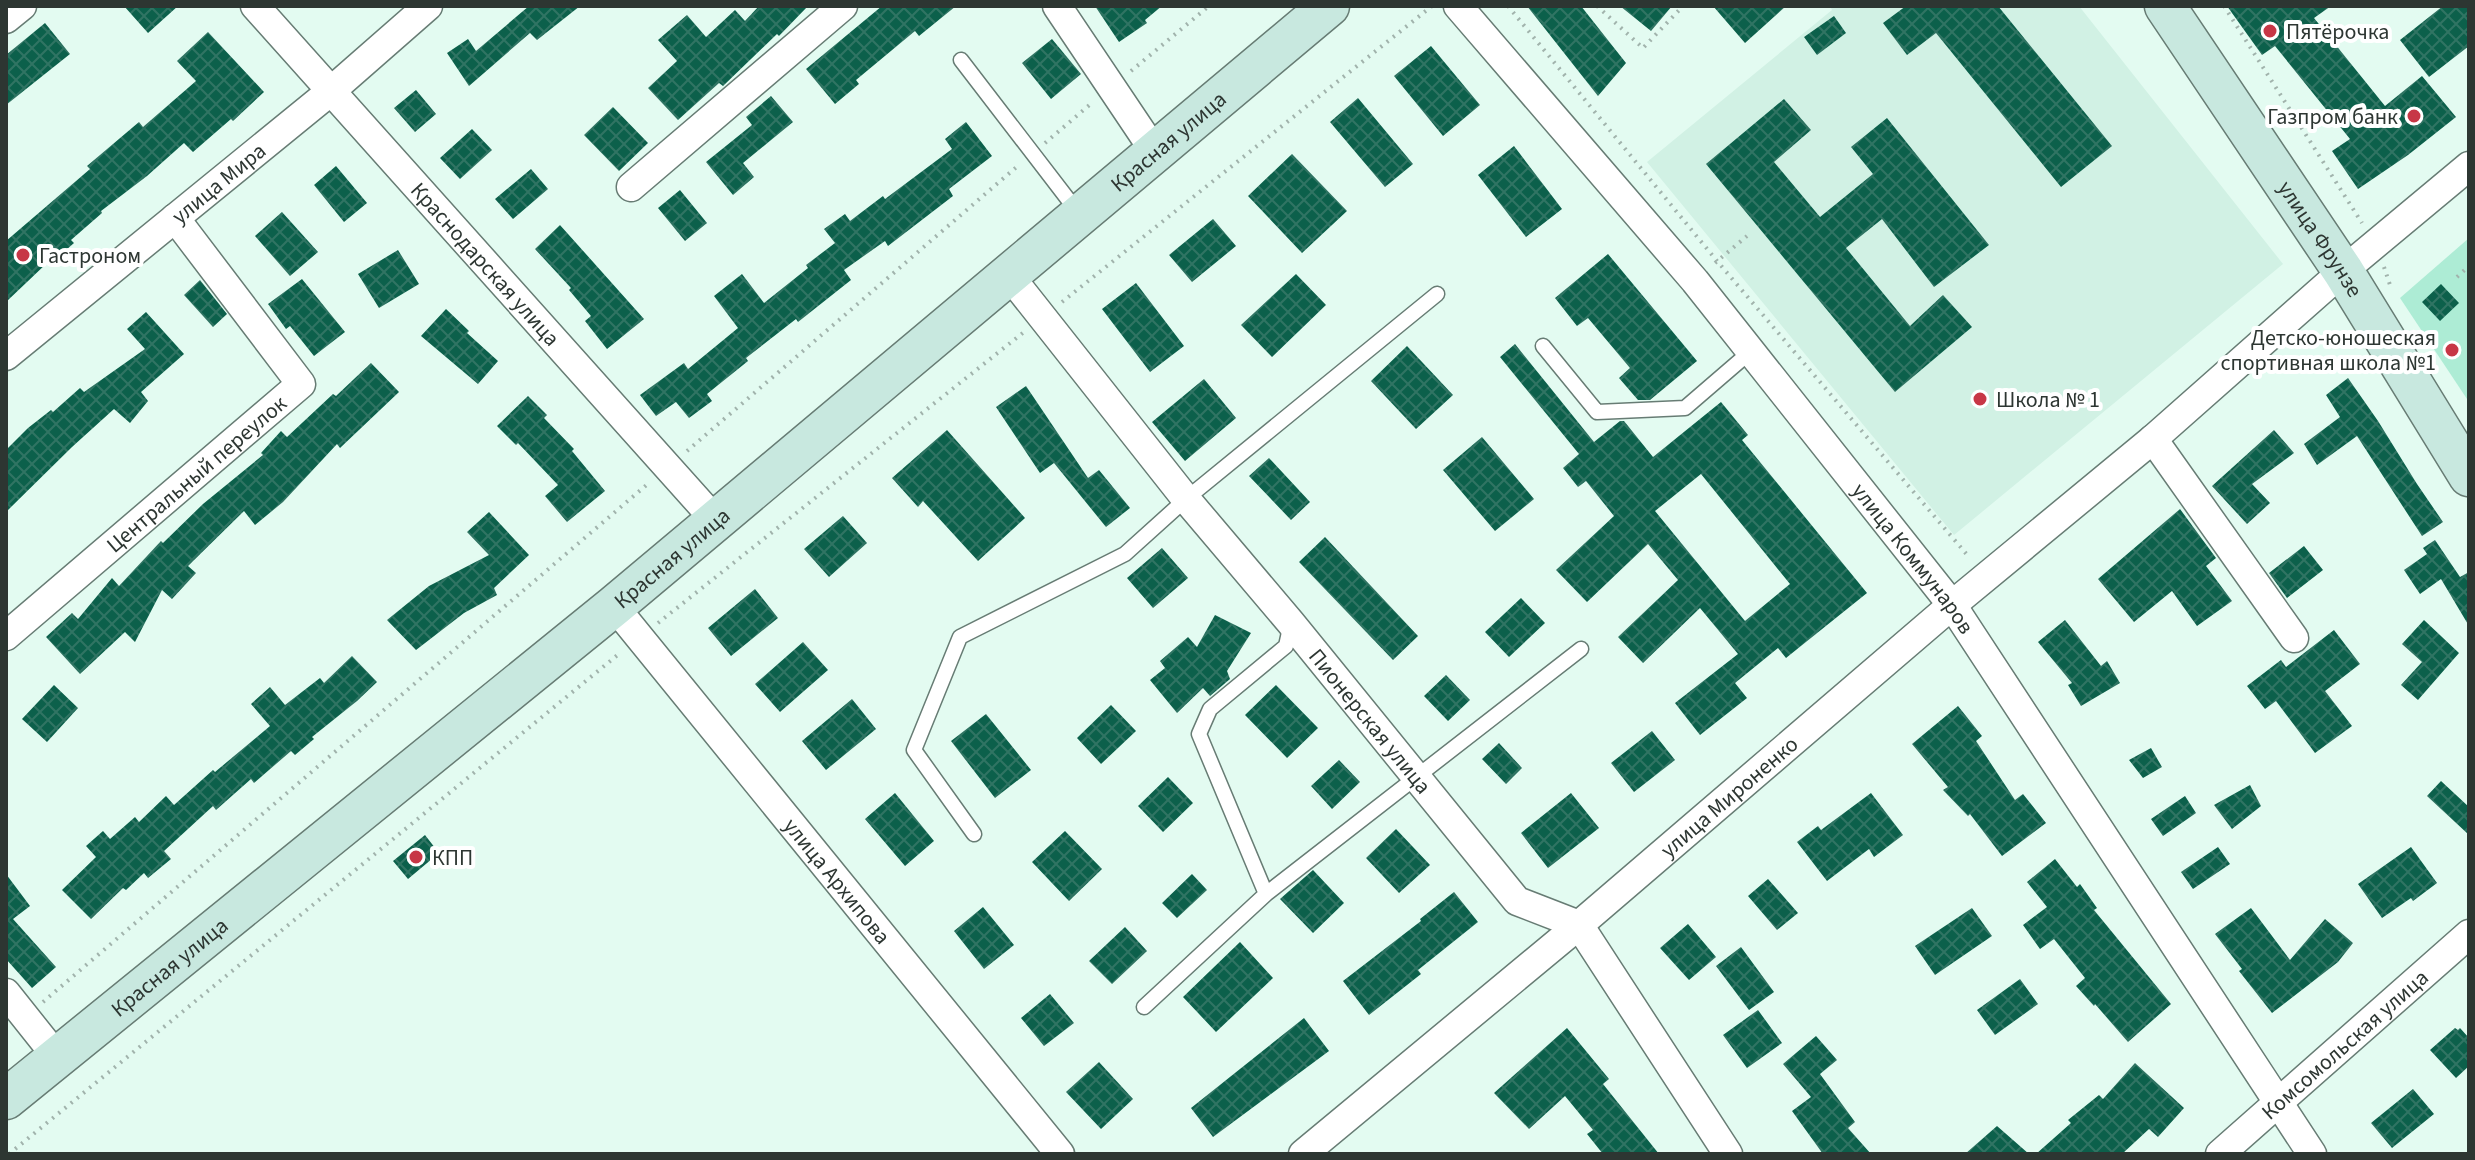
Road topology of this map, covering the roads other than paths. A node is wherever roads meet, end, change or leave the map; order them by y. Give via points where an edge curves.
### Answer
1 (22, 6) edge
2 (255, 6) edge
3 (428, 6) edge
4 (843, 6) edge
5 (1057, 6) edge
6 (1329, 6) edge
7 (1458, 6) edge
8 (2165, 6) edge
9 (6, 19) edge
10 (961, 60) dead end
11 (331, 91) junction
12 (1155, 152) junction
13 (2469, 166) edge
14 (631, 187) dead end
15 (1080, 215) junction
16 (175, 218) junction
17 (2343, 271) junction
18 (1009, 275) junction
19 (1437, 294) dead end
20 (1543, 346) dead end
21 (1750, 352) junction
22 (6, 356) edge
23 (2153, 439) junction
24 (2469, 476) edge
25 (1186, 499) junction
26 (716, 521) junction
27 (1952, 605) junction
28 (614, 606) junction
29 (1291, 623) junction
30 (6, 636) edge
31 (2294, 638) dead end
32 (1581, 649) dead end
33 (1416, 777) junction
34 (974, 834) dead end
35 (1266, 894) junction
36 (1579, 925) junction
37 (2469, 934) edge
38 (6, 993) edge
39 (1144, 1007) dead end
40 (57, 1057) junction
41 (6, 1099) edge
42 (2279, 1104) junction
43 (1060, 1154) edge
44 (1304, 1154) edge
45 (1728, 1154) edge
46 (2220, 1154) edge
47 (2312, 1154) edge

1 - 9 street
2 - 11 street, Краснодарская улица
3 - 11 street, улица Мира
4 - 14 street
5 - 12 street
6 - 12 main road, Красная улица
7 - 21 street, улица Коммунаров
8 - 17 main road, улица Фрунзе
10 - 15 lane
11 - 16 street, улица Мира
11 - 26 street, Краснодарская улица
12 - 15 main road, Красная улица
13 - 17 street, улица Мироненко
15 - 18 main road, Красная улица
16 - 22 street, улица Мира
16 - 30 street, Центральный переулок via 301,384
17 - 23 street, улица Мироненко
17 - 24 main road, улица Фрунзе
18 - 25 street, Пионерская улица
18 - 26 main road, Красная улица
19 - 25 lane
20 - 21 lane via 1597,412 1685,408
21 - 27 street, улица Коммунаров
23 - 27 street, улица Мироненко
23 - 31 street
25 - 29 street, Пионерская улица
25 - 34 lane via 1125,554 960,637 914,750
26 - 28 main road, Красная улица
27 - 36 street, улица Мироненко
27 - 42 street, улица Коммунаров
28 - 40 main road, Красная улица
28 - 43 street, улица Архипова
29 - 33 street, Пионерская улица
29 - 35 lane via 1286,646 1210,709 1199,734
32 - 33 lane
33 - 35 lane
33 - 36 street, Пионерская улица via 1517,901
35 - 39 lane
36 - 44 street, улица Мироненко
36 - 45 street
37 - 42 street, Комсомольская улица
38 - 40 street
40 - 41 main road, Красная улица
42 - 46 street, Комсомольская улица
42 - 47 street, улица Коммунаров

